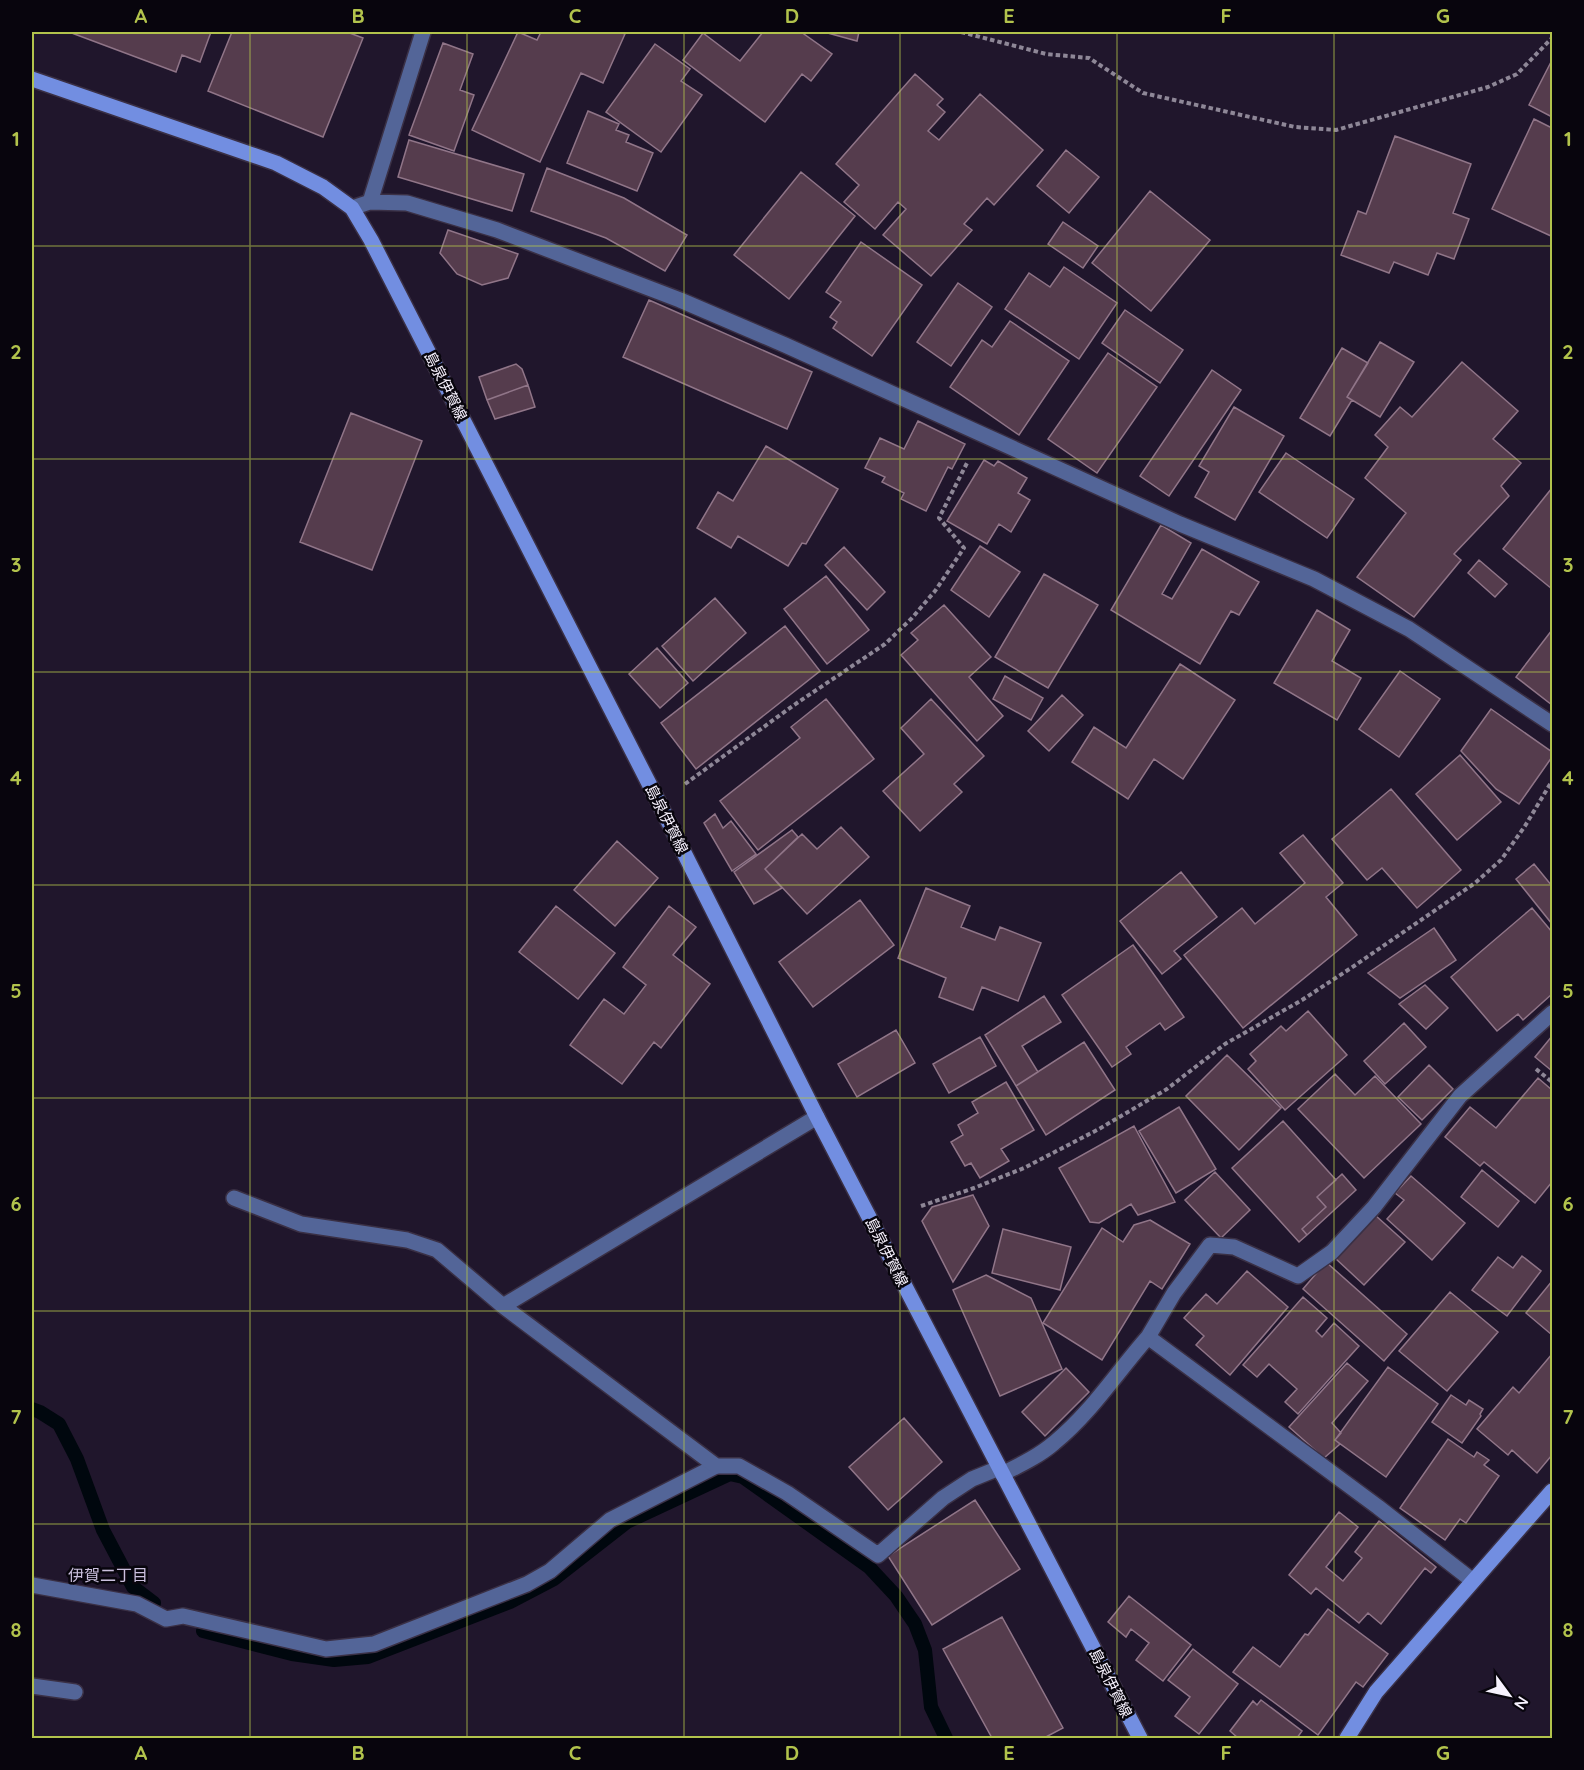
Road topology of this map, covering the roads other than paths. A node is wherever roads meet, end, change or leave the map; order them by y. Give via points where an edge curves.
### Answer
1 (423, 32) edge
2 (32, 79) edge
3 (370, 202) junction
4 (352, 208) junction
5 (1552, 724) edge
6 (1552, 1013) edge
7 (817, 1117) junction
8 (234, 1198) dead end
9 (503, 1306) junction
10 (1148, 1337) junction
11 (716, 1466) junction
12 (1001, 1471) junction
13 (1552, 1491) edge
14 (1473, 1581) junction
15 (32, 1585) edge
16 (32, 1686) edge
17 (75, 1692) dead end
18 (1350, 1737) edge
19 (1140, 1738) edge

1 - 3 street
2 - 4 main road, 島泉伊賀線 via 276,163 323,187
3 - 4 street
3 - 5 street via 407,203 497,230 785,345 1180,524 1314,579 1409,629
4 - 7 main road, 島泉伊賀線
6 - 10 street via 1460,1096 1374,1206 1332,1252 1298,1276 1234,1247 1210,1245 1174,1293
7 - 9 street
7 - 12 main road, 島泉伊賀線
8 - 9 street via 301,1224 407,1240 437,1250
9 - 11 street
10 - 12 street via 1091,1407 1055,1442 1031,1459
10 - 14 street
11 - 12 street via 739,1466 787,1493 878,1555 943,1498 972,1479
11 - 15 street via 610,1520 550,1571 527,1584 374,1644 326,1649 183,1616 166,1619 137,1604
12 - 19 main road, 島泉伊賀線
13 - 14 main road
14 - 18 main road via 1376,1692
16 - 17 street

